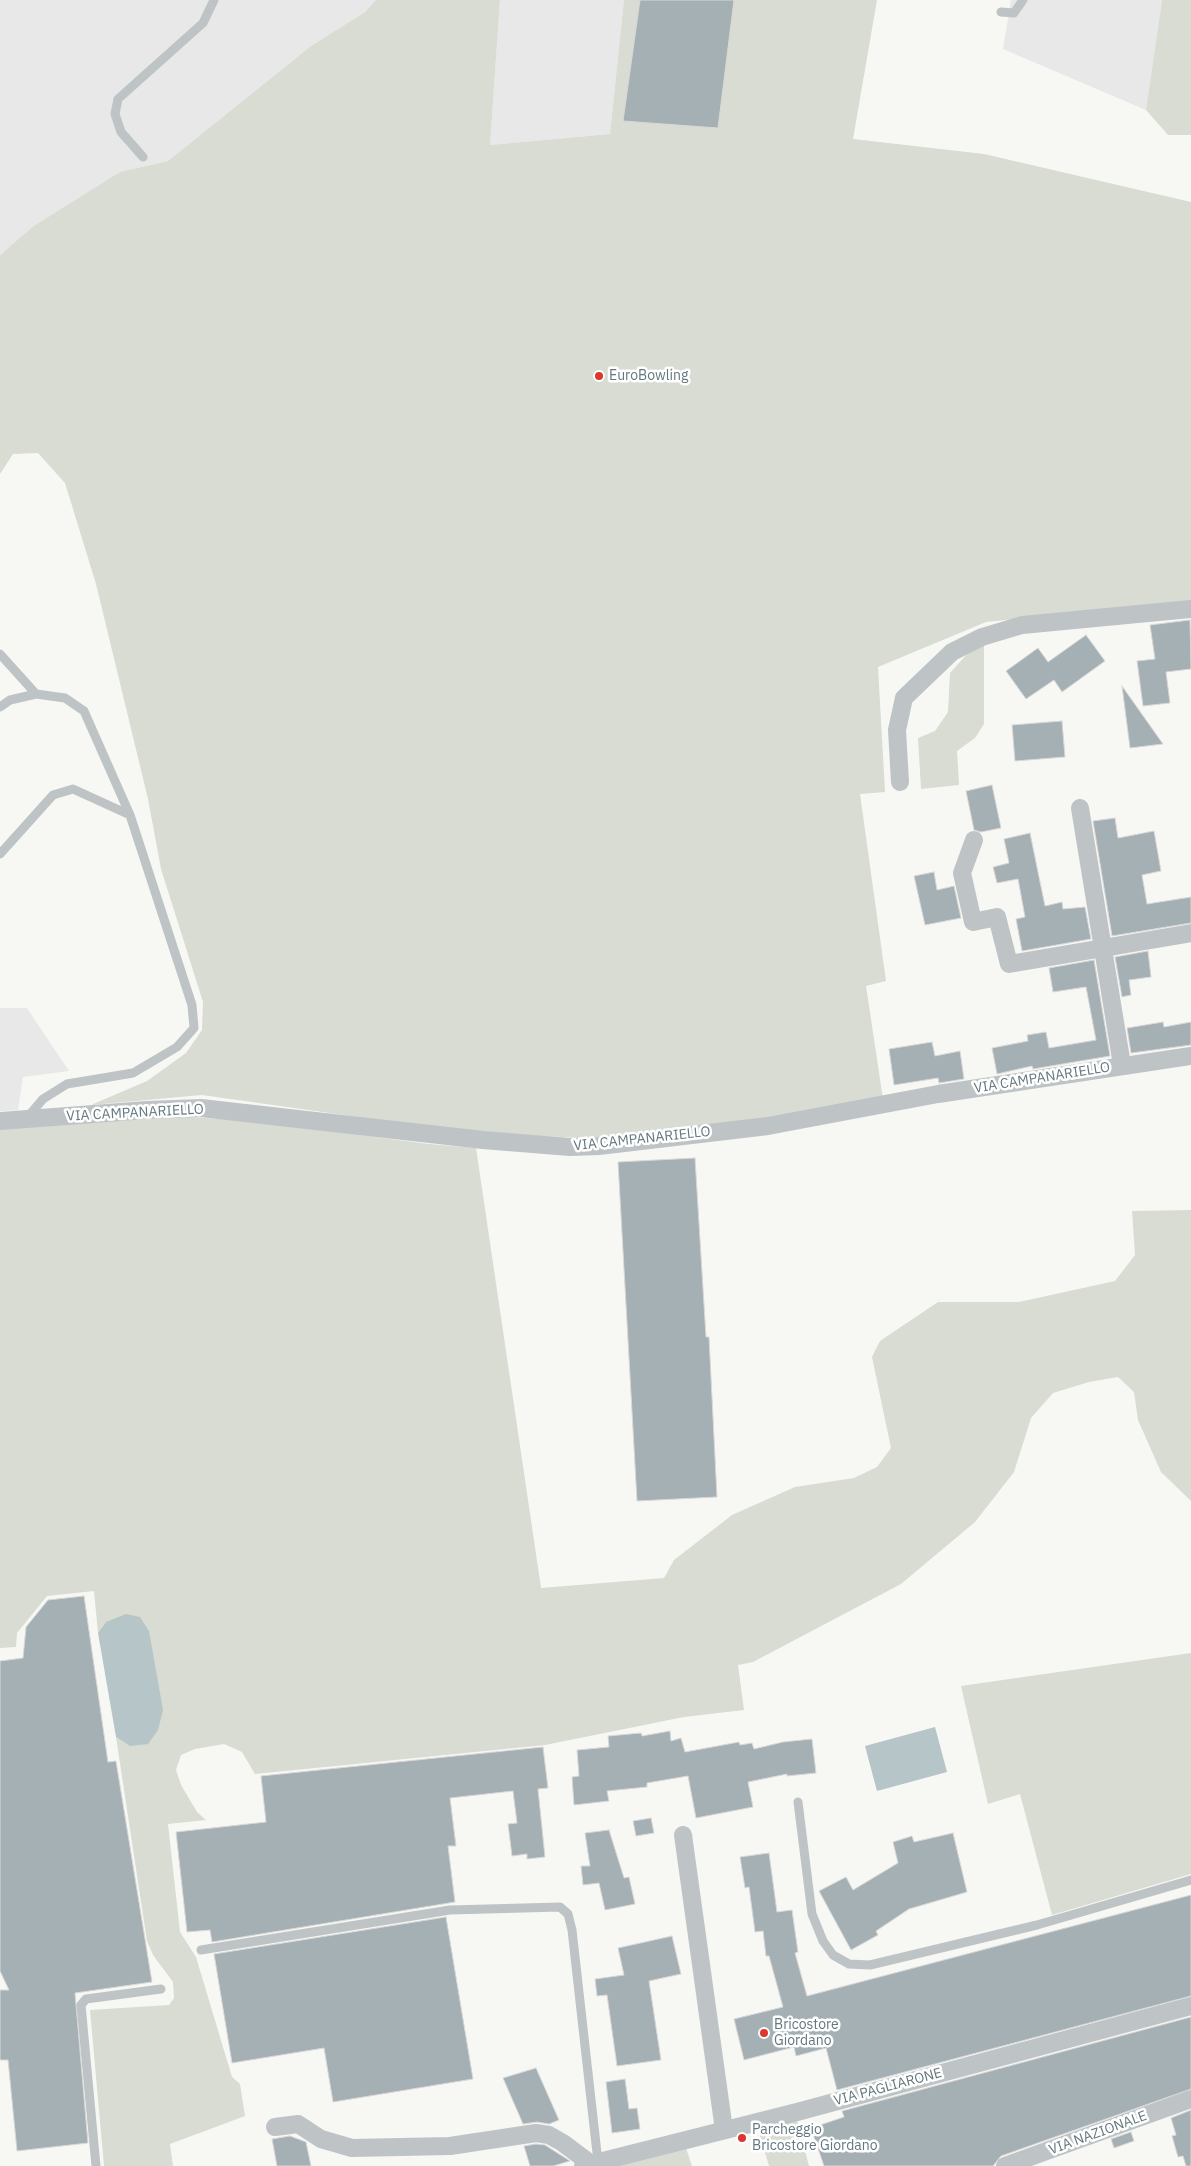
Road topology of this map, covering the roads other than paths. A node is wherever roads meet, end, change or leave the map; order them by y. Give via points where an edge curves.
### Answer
1 (214, 0) edge
2 (1023, 0) edge
3 (1001, 12) dead end
4 (143, 157) dead end
5 (1191, 609) edge
6 (0, 654) edge
7 (36, 694) junction
8 (0, 707) edge
9 (900, 782) dead end
10 (1080, 808) dead end
11 (130, 814) junction
12 (974, 840) dead end
13 (0, 854) edge
14 (1191, 933) edge
15 (1102, 947) junction
16 (1191, 1056) edge
17 (1122, 1066) junction
18 (26, 1119) junction
19 (0, 1121) edge
20 (798, 1802) dead end
21 (683, 1835) dead end
22 (1191, 1880) edge
23 (201, 1950) dead end
24 (161, 1989) dead end
25 (1191, 2006) edge
26 (1191, 2099) edge
27 (274, 2127) dead end
28 (724, 2130) junction
29 (591, 2164) edge
30 (96, 2166) edge
31 (1005, 2166) edge

1 - 4 lane via 203,23 118,99 115,114 121,132
2 - 3 lane via 1014,14
5 - 9 street via 1022,625 982,637 952,652 904,698 897,730
6 - 7 lane
7 - 8 lane via 10,700
7 - 11 lane via 65,698 84,711
10 - 15 street
11 - 13 lane via 73,790 53,795
11 - 18 lane via 192,1005 194,1028 177,1047 133,1073 67,1084 43,1099
12 - 15 street via 962,873 974,922 997,918 1009,964
14 - 15 street
15 - 17 street
16 - 17 street, VIA CAMPANARIELLO
17 - 18 street, VIA CAMPANARIELLO via 938,1094 768,1126 599,1146 483,1140 201,1108
18 - 19 street, VIA CAMPANARIELLO
20 - 22 lane via 812,1914 823,1941 833,1955 849,1964 870,1965 1038,1925
21 - 28 street
23 - 29 lane via 450,1910 560,1907 568,1914 572,1930
24 - 30 lane via 86,2000 81,2005
25 - 28 street, VIA PAGLIARONE
26 - 31 street, VIA NAZIONALE
27 - 29 street via 298,2124 321,2139 352,2148 450,2146 536,2133 563,2143
28 - 29 street, VIA PAGLIARONE

